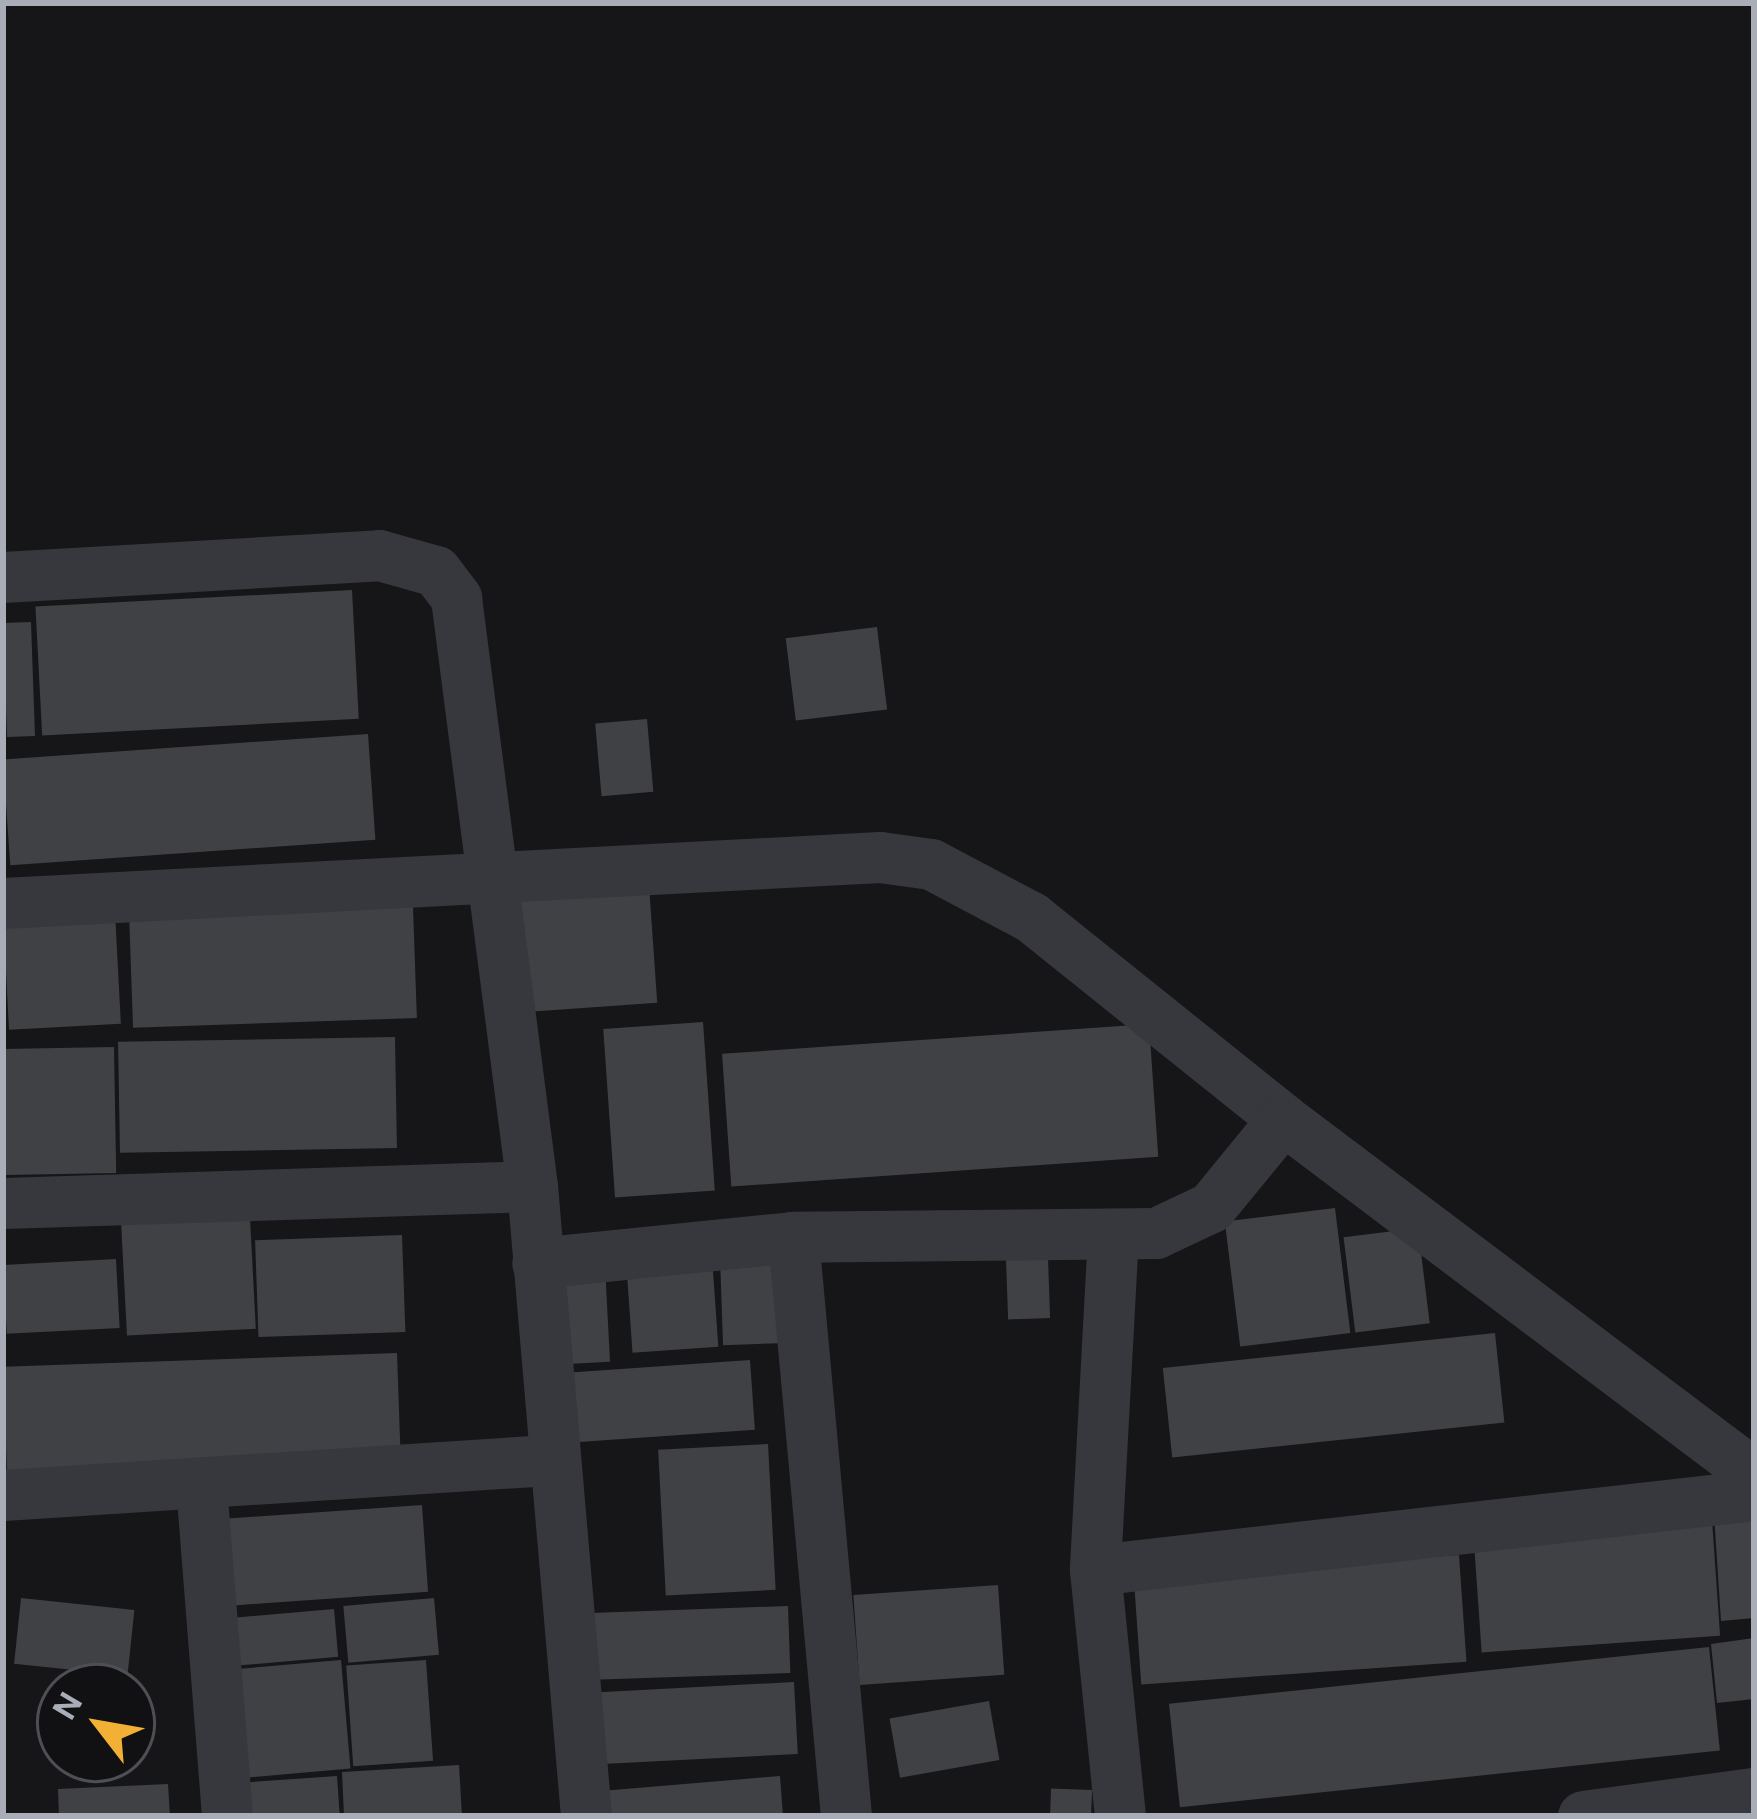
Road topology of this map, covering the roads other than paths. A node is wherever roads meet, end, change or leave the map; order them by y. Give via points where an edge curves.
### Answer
1 (3, 577) edge
2 (490, 874) junction
3 (3, 903) edge
4 (1282, 1119) junction
5 (532, 1186) junction
6 (3, 1203) edge
7 (1113, 1234) junction
8 (793, 1237) junction
9 (537, 1263) junction
10 (549, 1460) junction
11 (1754, 1474) edge
12 (201, 1485) junction
13 (3, 1495) edge
14 (1754, 1495) edge
15 (1095, 1570) junction
16 (1754, 1793) edge
17 (227, 1816) edge
18 (586, 1816) edge
19 (846, 1816) edge
20 (1120, 1816) edge
21 (1583, 1816) edge

1 - 2 street via 379,555 436,571 456,598
2 - 3 street
2 - 4 street via 931,864 1031,917
2 - 5 street
4 - 7 street via 1237,1184 1185,1227
4 - 11 street
5 - 6 street
5 - 9 street
7 - 8 street
7 - 15 street
8 - 9 street
8 - 19 street
9 - 10 street
10 - 12 street
10 - 18 street
12 - 13 street
12 - 17 street
14 - 15 street
15 - 20 street
16 - 21 street

